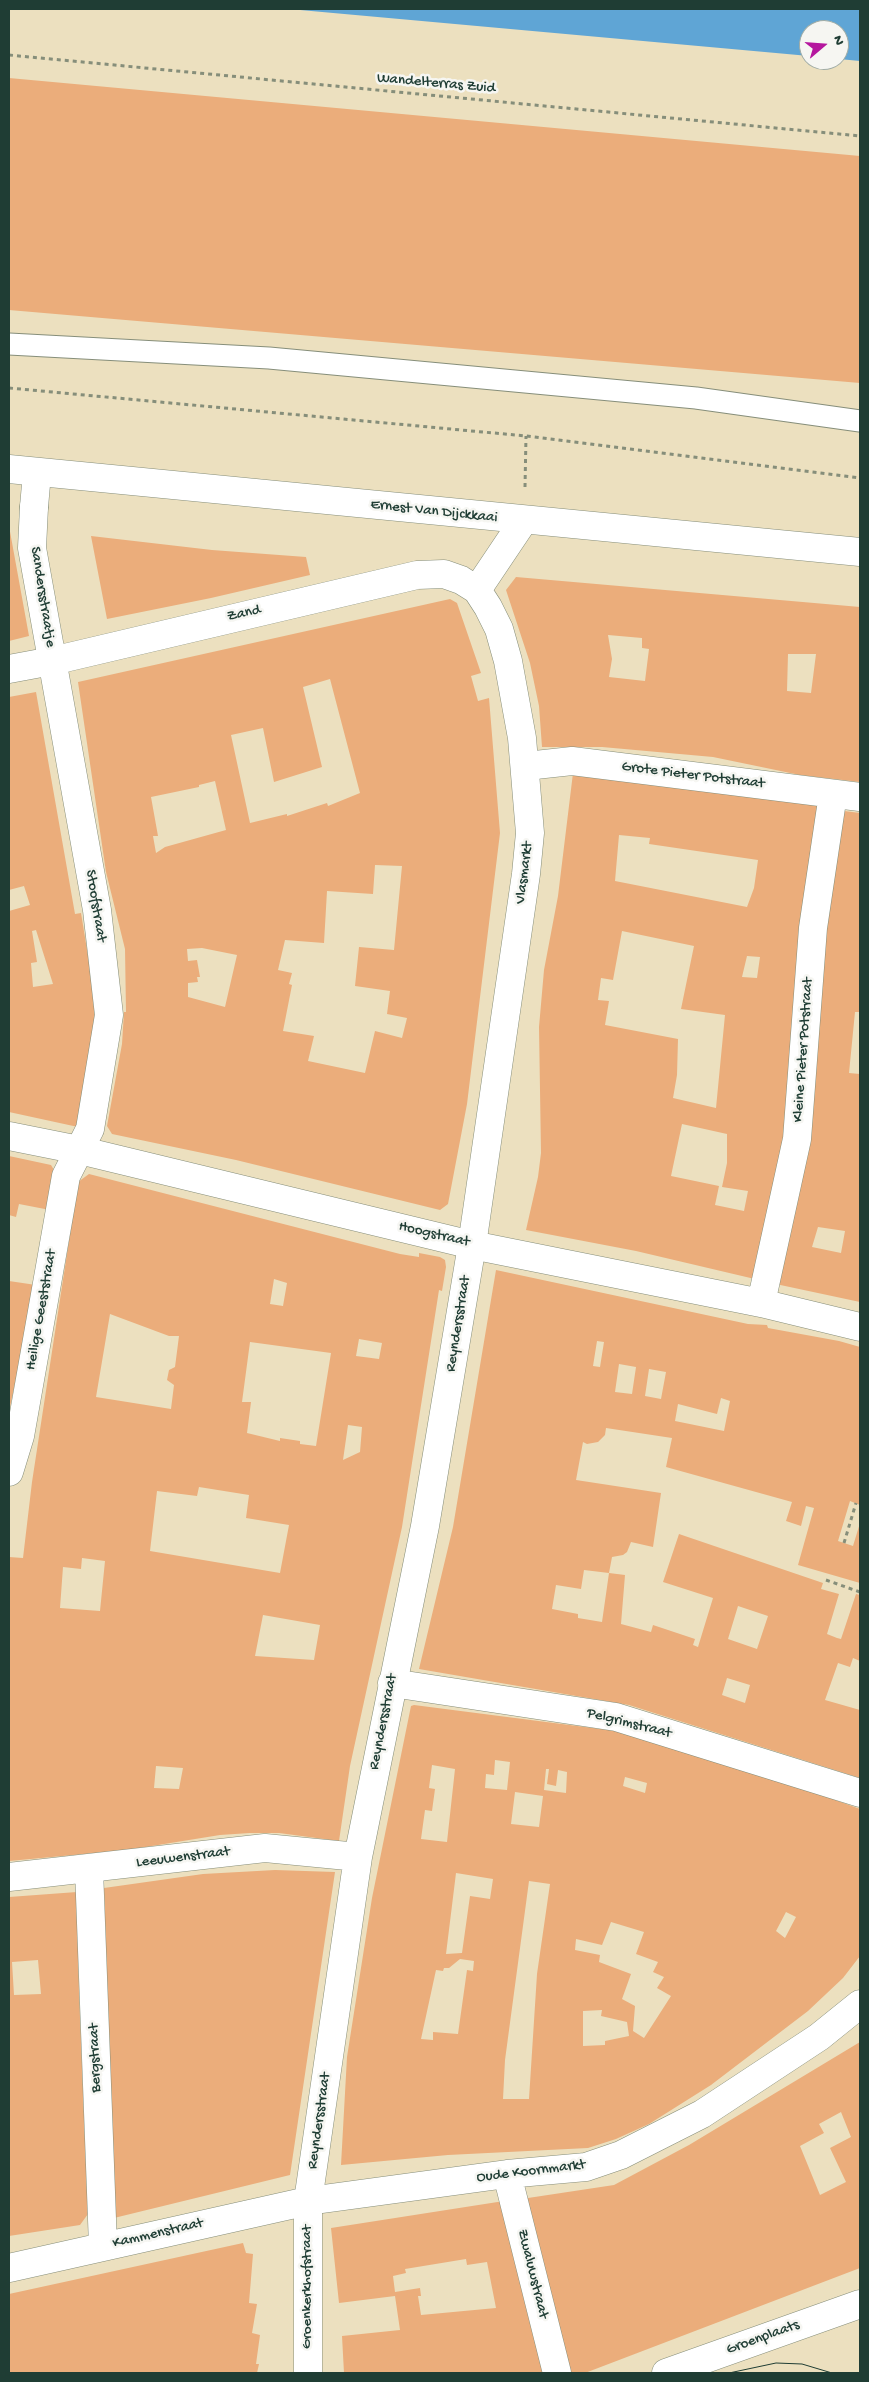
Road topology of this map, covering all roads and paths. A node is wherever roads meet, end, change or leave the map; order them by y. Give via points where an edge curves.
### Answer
1 (9, 55) edge
2 (860, 136) edge
3 (9, 344) edge
4 (9, 388) edge
5 (860, 421) edge
6 (526, 436) junction
7 (9, 470) edge
8 (36, 473) junction
9 (860, 478) edge
10 (524, 520) junction
11 (860, 552) edge
12 (477, 590) junction
13 (52, 661) junction
14 (9, 669) edge
15 (526, 766) junction
16 (833, 794) junction
17 (860, 796) edge
18 (9, 1136) edge
19 (79, 1150) junction
20 (472, 1245) junction
21 (761, 1303) junction
22 (860, 1327) edge
23 (9, 1472) edge
24 (856, 1503) dead end
25 (844, 1543) dead end
26 (826, 1580) dead end
27 (860, 1592) edge
28 (392, 1683) junction
29 (860, 1793) edge
30 (358, 1857) junction
31 (89, 1869) junction
32 (9, 1877) edge
33 (860, 2004) edge
34 (507, 2174) junction
35 (308, 2201) junction
36 (103, 2246) junction
37 (9, 2268) edge
38 (860, 2304) edge
39 (308, 2373) edge
40 (557, 2373) edge
41 (666, 2373) edge

1 - 2 path, Wandelterras Zuid
3 - 5 lane via 269,358 696,398
4 - 6 path
6 - 9 path
6 - 10 path
7 - 8 street, Ernest Van Dijckkaai
8 - 10 street, Ernest Van Dijckkaai
8 - 13 street, Sandersstraatje via 32,548
10 - 11 street, Ernest Van Dijckkaai
10 - 12 street
12 - 13 street, Zand via 444,574 417,575
12 - 15 street, Vlasmarkt via 499,629 508,661
13 - 14 street, Zand
13 - 19 street, Stoofstraat via 97,910 109,1015 90,1129
15 - 16 street, Grote Pieter Potstraat via 572,761
15 - 20 street, Vlasmarkt via 530,833 526,874
16 - 17 street, Grote Pieter Potstraat
16 - 21 street, Kleine Pieter Potstraat via 813,928 797,1139
18 - 19 street, Hoogstraat
19 - 20 street, Hoogstraat
19 - 23 street, Heilige Geeststraat via 66,1176 20,1436
20 - 21 street, Hoogstraat
20 - 28 street, Reyndersstraat via 426,1526
21 - 22 street, Hoogstraat
24 - 25 path
26 - 27 path
28 - 29 street, Pelgrimstraat via 616,1717
28 - 30 street, Reyndersstraat
30 - 31 street, Leeuwenstraat via 266,1848
30 - 35 street, Reyndersstraat
31 - 32 street, Leeuwenstraat
31 - 36 street, Bergstraat
33 - 34 street, Oude Koornmarkt via 756,2080 650,2142 586,2167
34 - 35 street, Oude Koornmarkt
34 - 40 street, Zwaluwstraat
35 - 36 street, Kammenstraat
35 - 39 street, Groenkerkhofstraat
36 - 37 street, Kammenstraat
38 - 41 street, Groenplaats

